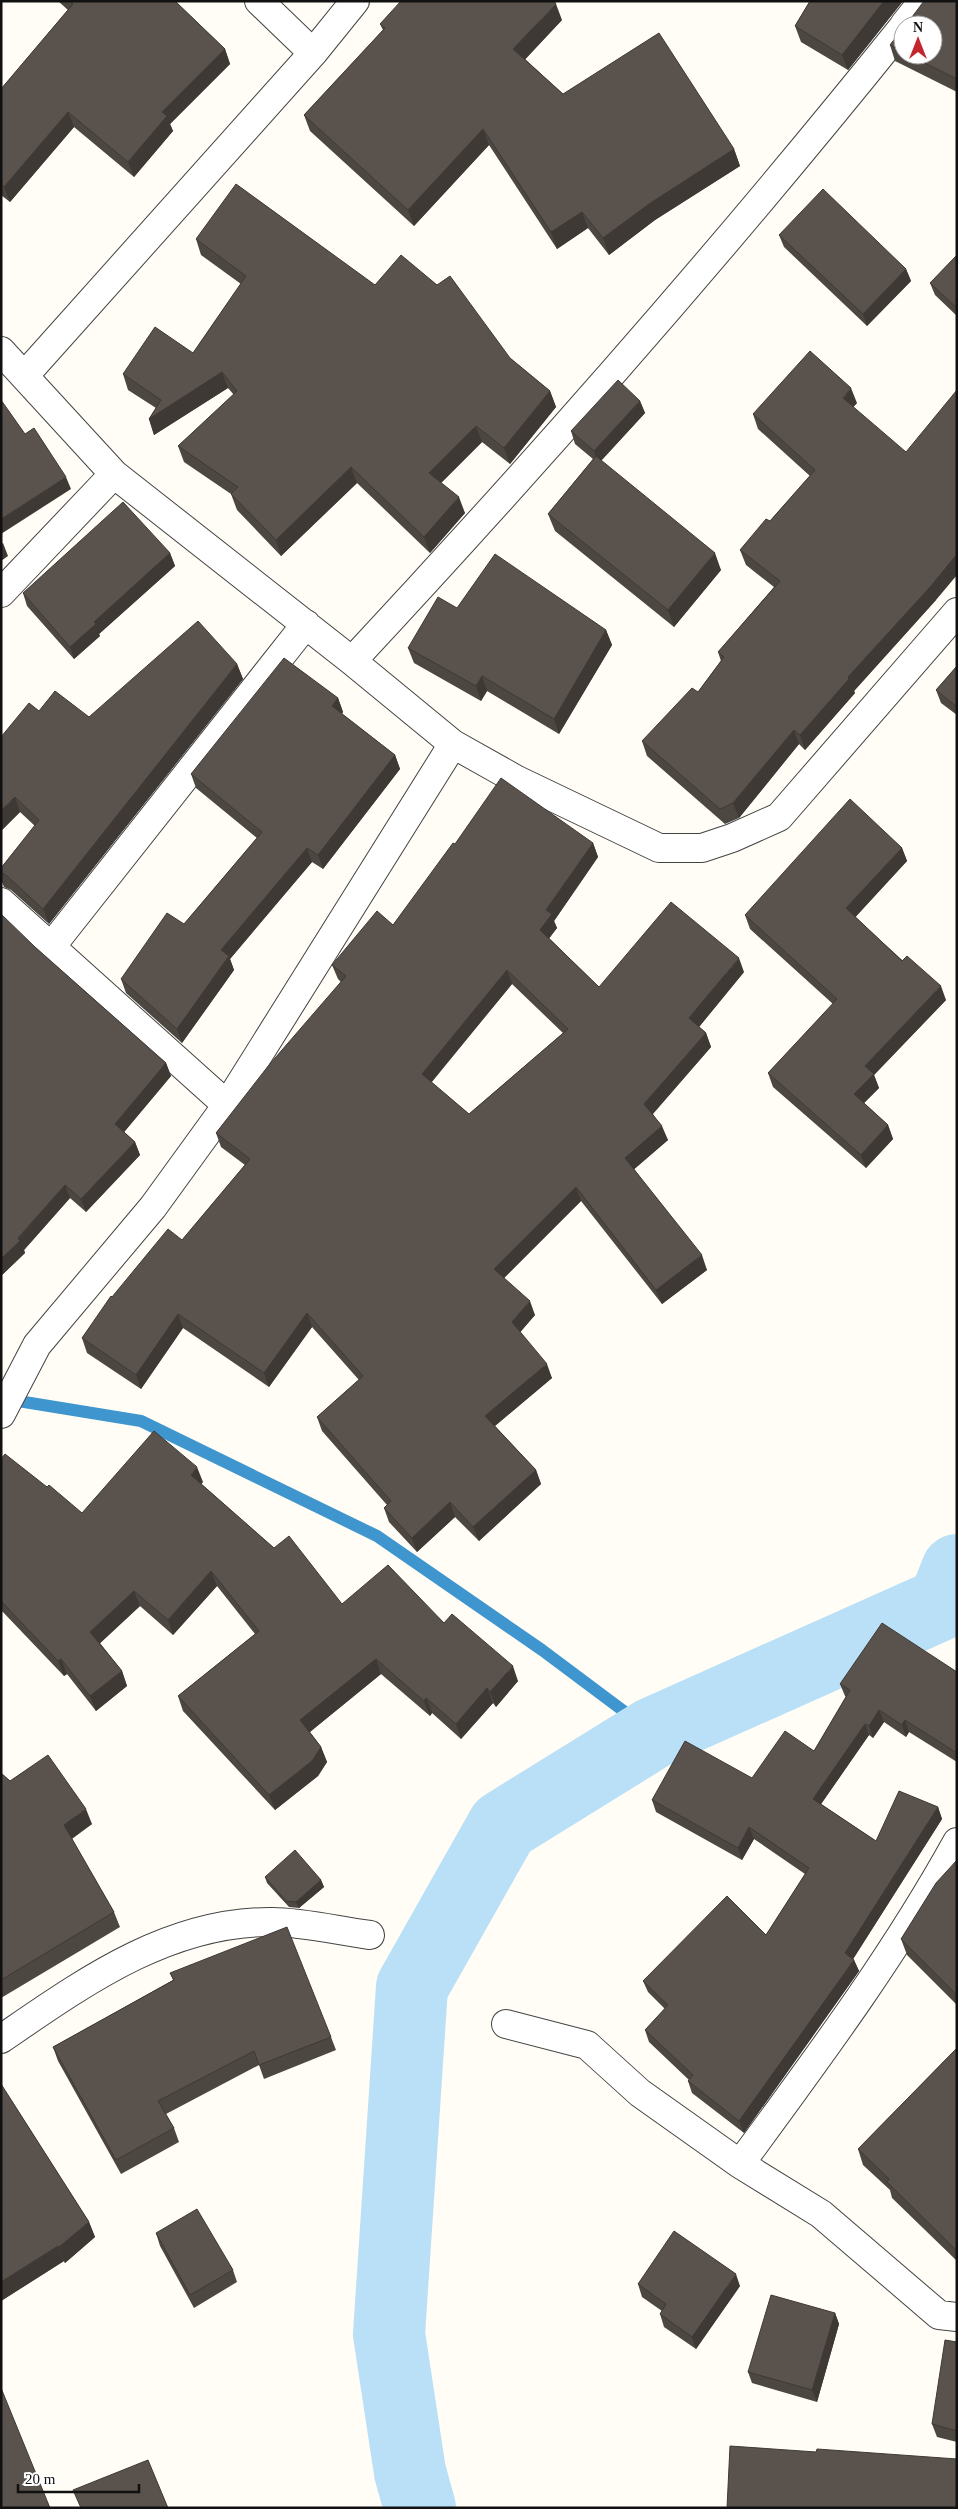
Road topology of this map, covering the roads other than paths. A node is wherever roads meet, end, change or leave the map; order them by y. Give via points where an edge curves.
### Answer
1 (259, 1) edge
2 (355, 1) edge
3 (923, 1) edge
4 (912, 15) edge
5 (893, 40) edge
6 (313, 53) junction
7 (1, 350) edge
8 (25, 375) junction
9 (114, 474) junction
10 (1, 593) edge
11 (957, 612) edge
12 (306, 624) junction
13 (352, 661) junction
14 (452, 744) junction
15 (1, 902) edge
16 (50, 948) junction
17 (227, 1105) junction
18 (1, 1414) edge
19 (957, 1842) edge
20 (370, 1935) dead end
21 (506, 2024) dead end
22 (1, 2039) edge
23 (740, 2164) junction
24 (957, 2318) edge

1 - 6 street
2 - 6 street
3 - 4 street
5 - 13 street via 805,150 608,379
6 - 8 street
7 - 8 street
8 - 9 street
9 - 10 street
9 - 12 street
11 - 14 street via 778,817 702,848 659,848 517,780
12 - 13 street
12 - 16 street
13 - 14 street
14 - 17 street
15 - 16 street
16 - 17 street
17 - 18 street via 152,1207 37,1345
19 - 23 street via 929,1892 853,2010
20 - 22 street via 272,1922 201,1929 153,1946 85,1982
21 - 23 street via 588,2045 640,2093
23 - 24 street via 821,2214 939,2315

